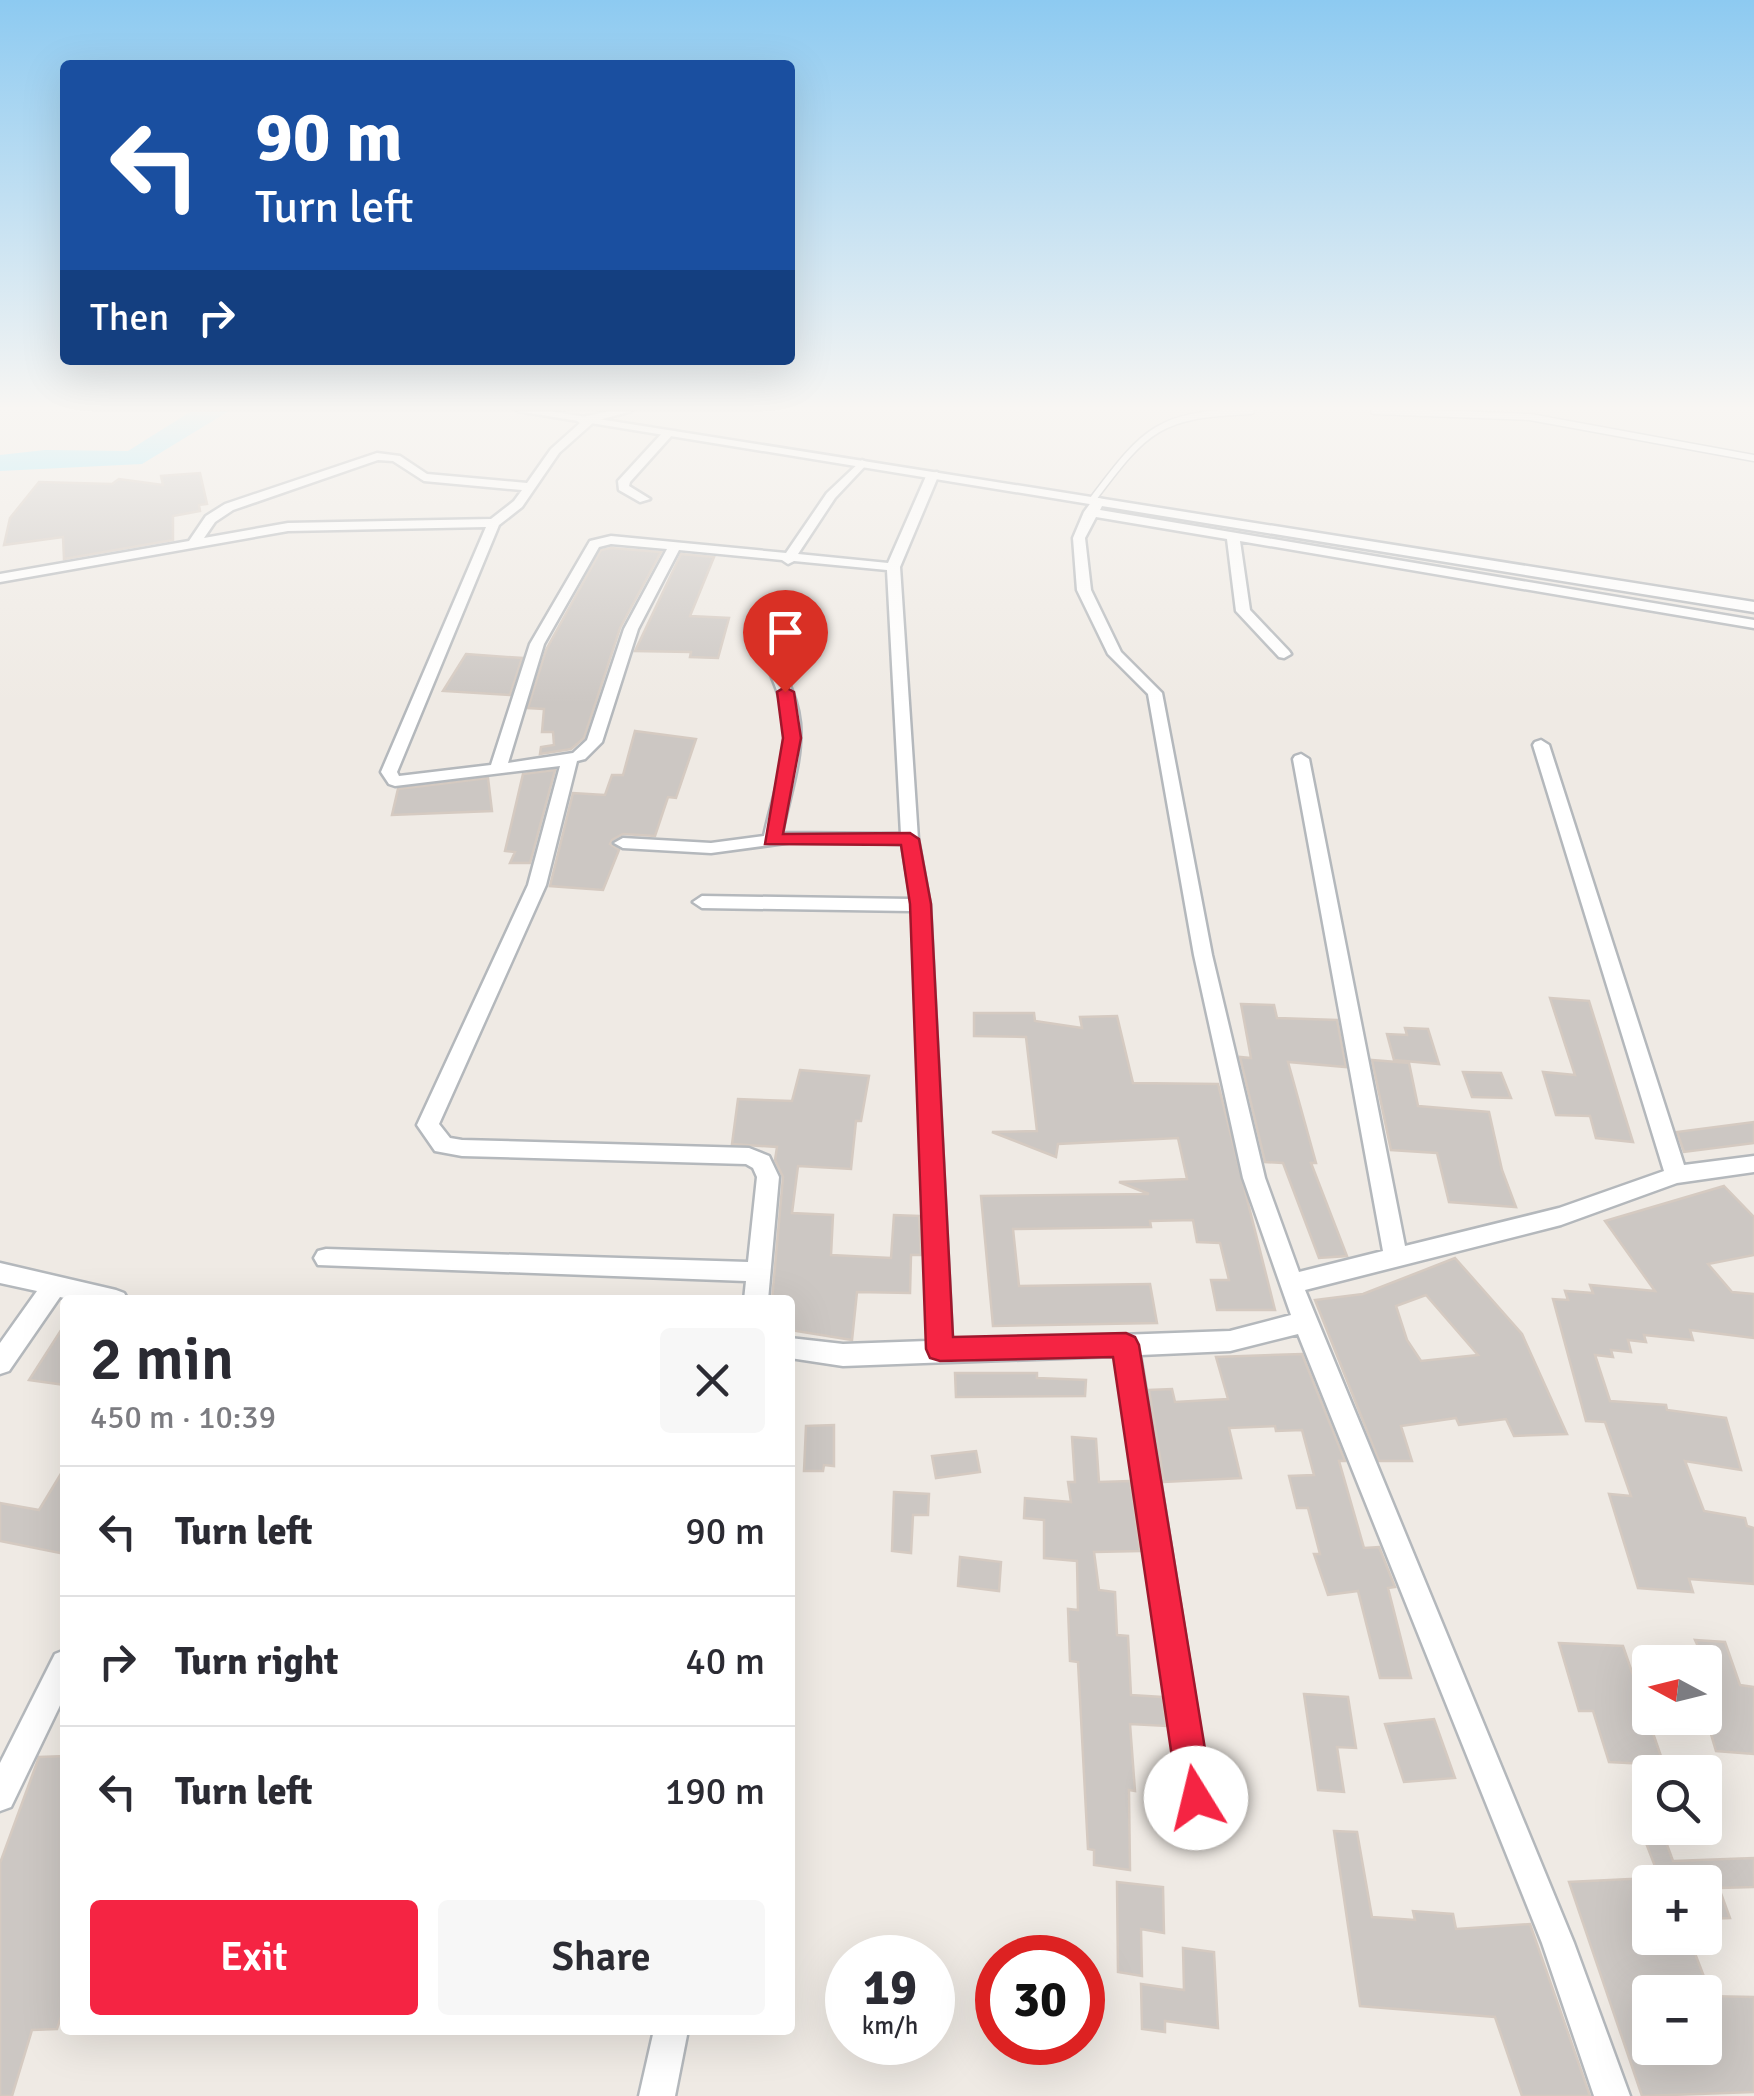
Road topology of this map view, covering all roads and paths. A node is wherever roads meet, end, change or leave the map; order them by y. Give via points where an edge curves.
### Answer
1 (225, 509) edge
2 (508, 509) edge
3 (822, 509) edge
4 (918, 509) edge
5 (1092, 509) edge
6 (1114, 509) edge
7 (1125, 509) edge
8 (494, 523) junction
9 (1233, 537) junction
10 (194, 543) junction
11 (673, 550) junction
12 (788, 560) junction
13 (893, 567) junction
14 (0, 578) edge
15 (1754, 606) edge
16 (774, 623) dead end
17 (1754, 624) edge
18 (1284, 654) dead end
19 (1541, 744) dead end
20 (570, 759) junction
21 (1300, 759) dead end
22 (498, 768) junction
23 (910, 839) junction
24 (772, 840) junction
25 (623, 843) dead end
26 (702, 902) dead end
27 (920, 904) junction
28 (1754, 1164) edge
29 (1676, 1176) junction
30 (326, 1258) dead end
31 (1396, 1258) junction
32 (761, 1272) junction
33 (0, 1274) edge
34 (1291, 1284) junction
35 (55, 1286) junction
36 (94, 1295) edge
37 (757, 1295) edge
38 (1305, 1322) junction
39 (1126, 1345) junction
40 (795, 1349) edge
41 (940, 1349) junction
42 (0, 1363) edge
43 (60, 1674) edge
44 (0, 1796) edge
45 (1196, 1798) dead end
46 (670, 2035) edge
47 (658, 2096) edge
48 (1612, 2096) edge

1 - 10 street
2 - 8 street
3 - 12 street
4 - 13 street
5 - 34 street via 1079,538 1084,590 1114,654 1155,692 1227,1071
6 - 9 street
7 - 15 street
8 - 10 street via 288,527
8 - 22 street via 389,772 404,783
9 - 17 street
9 - 18 street via 1242,611
10 - 14 street
11 - 12 street
11 - 20 street via 631,629 594,742
11 - 22 street via 611,540 591,547 538,644
12 - 13 street
13 - 23 street
16 - 24 street via 768,655 785,692 792,738
19 - 29 street
20 - 22 street
20 - 32 street via 525,916 428,1126 443,1144 462,1148 749,1156 768,1177
21 - 31 street
23 - 24 street
23 - 27 street
24 - 25 street via 711,848
26 - 27 street
27 - 41 street
28 - 29 street
29 - 31 street via 1562,1216
30 - 32 street
31 - 34 street
32 - 37 street
33 - 35 street
34 - 38 street
35 - 36 street
35 - 42 street
38 - 39 street via 1230,1341
38 - 48 street via 1493,1778
39 - 41 street
39 - 45 street
40 - 41 street via 842,1355
43 - 44 street
46 - 47 street

